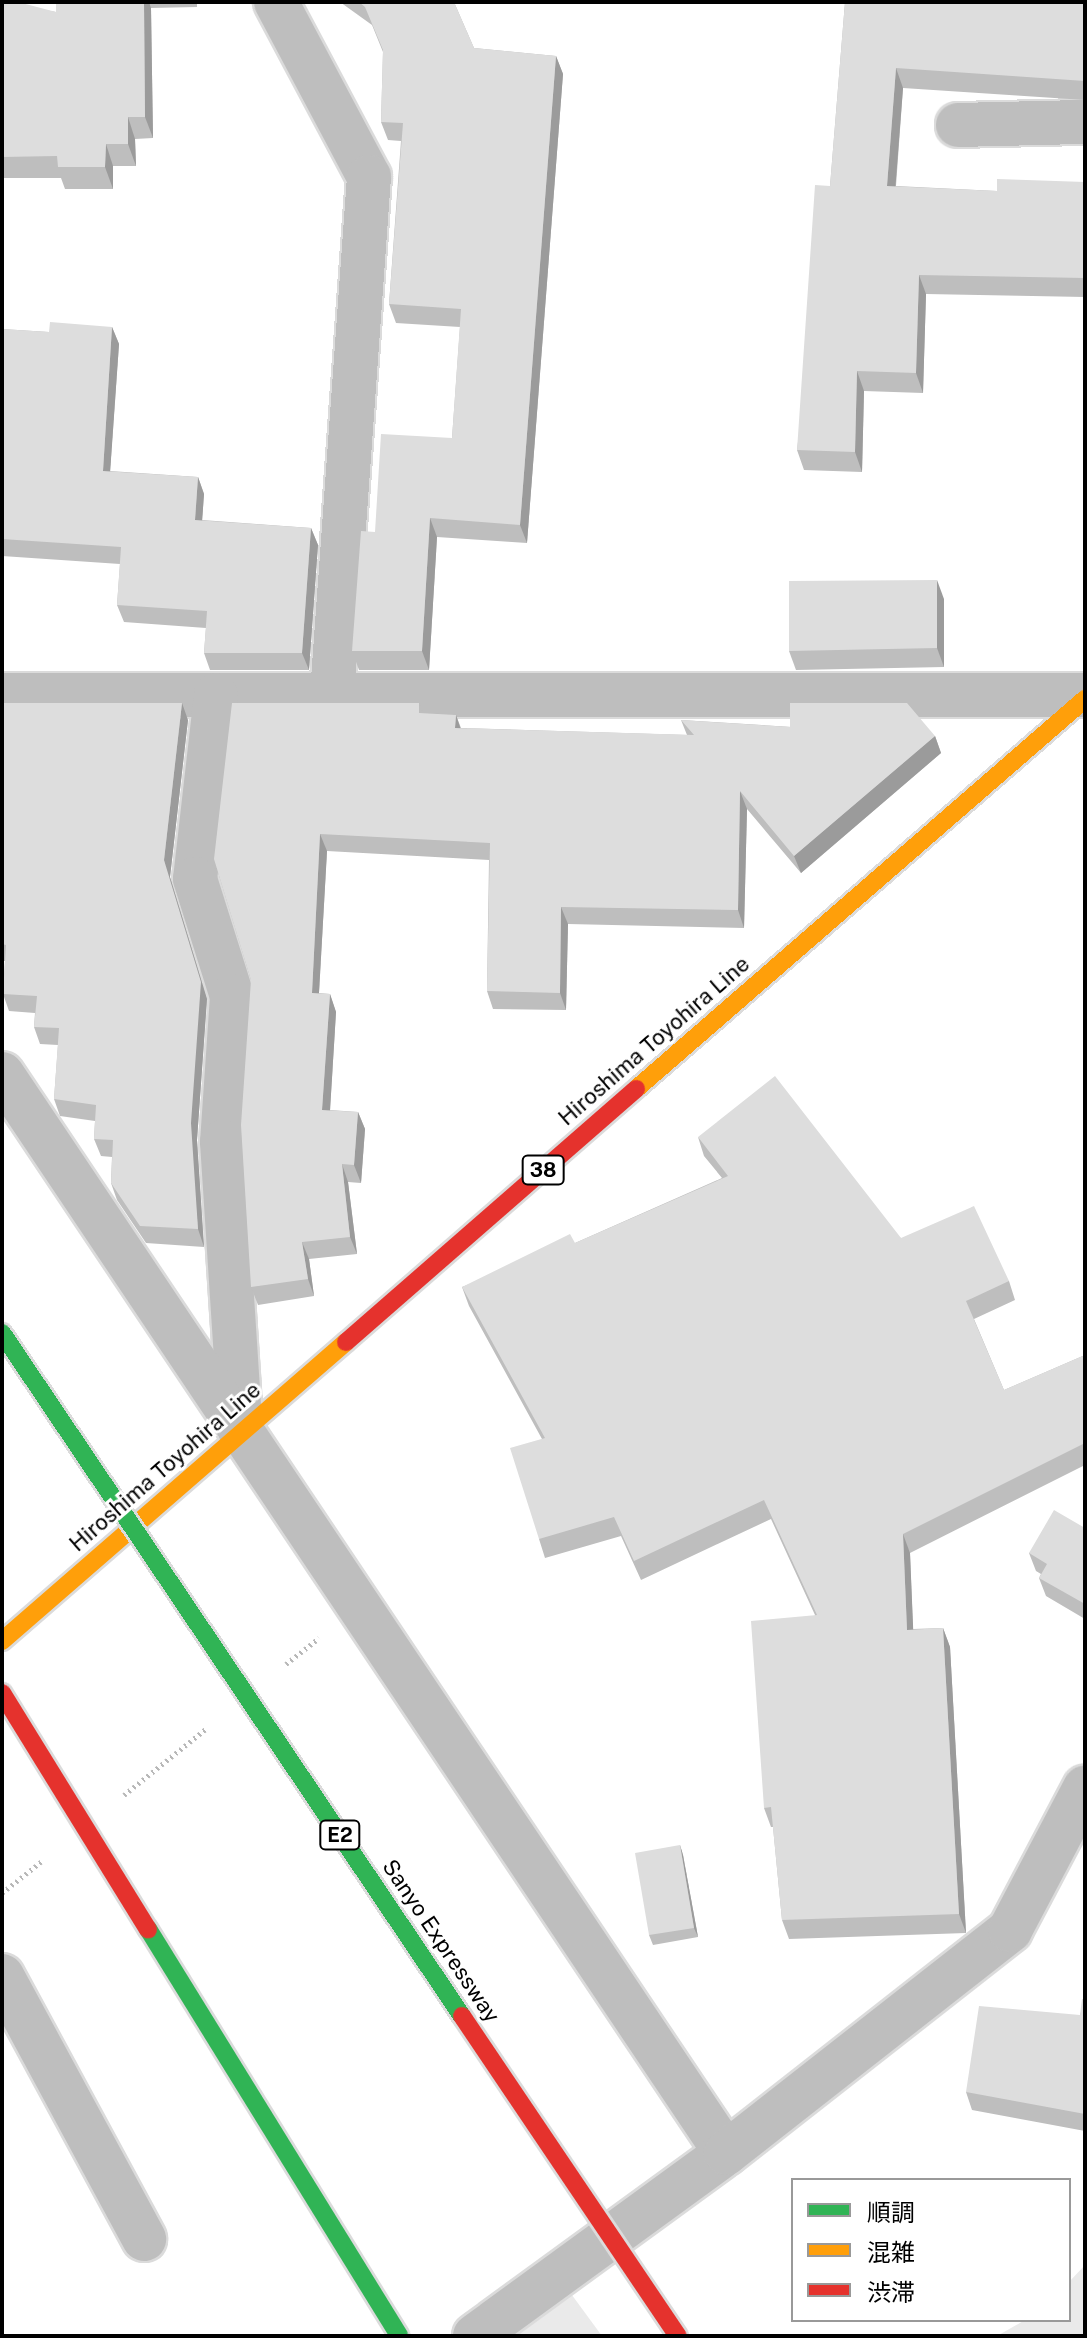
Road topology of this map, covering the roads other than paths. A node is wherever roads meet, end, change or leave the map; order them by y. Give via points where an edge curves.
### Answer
1 (276, 2) edge
2 (1085, 122) edge
3 (958, 125) dead end
4 (332, 694) junction
5 (2, 695) edge
6 (216, 695) junction
7 (1085, 697) edge
8 (2, 1074) edge
9 (2, 1333) edge
10 (241, 1432) junction
11 (2, 1641) edge
12 (2, 1693) edge
13 (1085, 1788) edge
14 (2, 1976) edge
15 (726, 2153) junction
16 (144, 2239) dead end
17 (399, 2336) edge
18 (475, 2336) edge
19 (678, 2336) edge

1 - 4 street via 369,177
2 - 3 street
4 - 6 street
4 - 7 street
5 - 6 street
6 - 10 street via 195,879 232,996 222,1142
7 - 10 main road, Hiroshima Toyohira Line / 38
8 - 10 street
9 - 19 main road, Sanyo Expressway / E2, bridge
10 - 11 main road, Hiroshima Toyohira Line / 38
10 - 15 street
12 - 17 main road, bridge
13 - 15 street via 1010,1930
14 - 16 street
15 - 18 street

